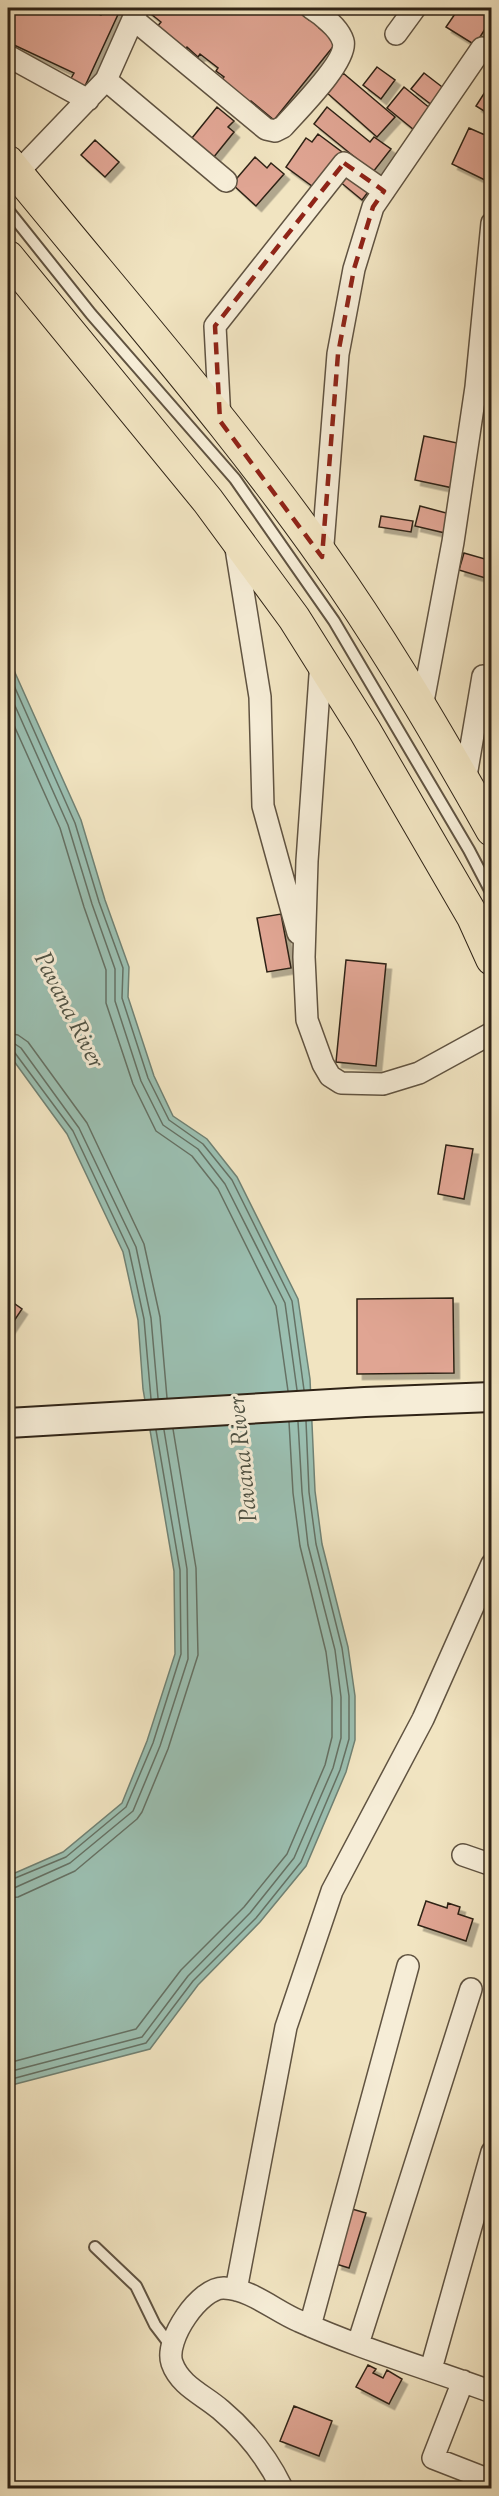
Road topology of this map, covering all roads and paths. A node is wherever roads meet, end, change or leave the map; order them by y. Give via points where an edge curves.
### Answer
1 (312, 8) edge
2 (415, 8) edge
3 (136, 13) edge
4 (396, 34) dead end
5 (482, 48) dead end
6 (8, 56) edge
7 (106, 80) junction
8 (88, 100) junction
9 (12, 168) edge
10 (226, 181) dead end
11 (384, 190) junction
12 (8, 210) edge
13 (492, 223) edge
14 (8, 257) edge
15 (220, 422) junction
16 (235, 538) junction
17 (322, 557) junction
18 (321, 661) junction
19 (492, 678) edge
20 (422, 707) junction
21 (465, 782) junction
22 (492, 830) edge
23 (492, 894) edge
24 (304, 957) junction
25 (492, 959) edge
26 (492, 1034) edge
27 (492, 1397) edge
28 (8, 1423) edge
29 (492, 1563) edge
30 (463, 1855) dead end
31 (492, 1865) edge
32 (408, 1966) dead end
33 (471, 1989) dead end
34 (492, 2152) edge
35 (95, 2247) dead end
36 (236, 2290) junction
37 (310, 2326) junction
38 (358, 2344) junction
39 (171, 2346) junction
40 (431, 2369) junction
41 (464, 2381) junction
42 (492, 2392) edge
43 (492, 2481) edge
44 (282, 2488) edge

1 - 3 street via 338,32 343,42 340,59 283,127 274,131 266,129
2 - 4 street
3 - 7 street
5 - 11 street
6 - 8 street
7 - 8 street
7 - 10 street
8 - 9 street
9 - 15 main road
11 - 15 street via 344,162 215,326
11 - 17 street via 373,207 354,269 338,354
12 - 23 lane via 91,314 235,479 334,621
13 - 20 street via 471,422
14 - 16 main road
15 - 17 main road
16 - 18 main road
16 - 24 street via 260,697 263,806
17 - 20 main road
18 - 24 street
18 - 25 main road via 467,907
19 - 21 street via 483,676
20 - 21 main road
21 - 22 main road
24 - 26 street via 307,1020 323,1064 330,1076 341,1083 383,1084 400,1080
27 - 28 main road
29 - 36 street via 423,1719 332,1891 286,2027
30 - 31 street
32 - 37 street
33 - 38 street
34 - 40 street
35 - 39 lane via 136,2286 155,2325
36 - 37 street
36 - 39 street via 215,2289 205,2296 176,2332
37 - 38 street
38 - 40 street
39 - 44 street via 171,2362 183,2382 221,2410 260,2451
40 - 41 street
41 - 42 street
41 - 43 street via 433,2458

